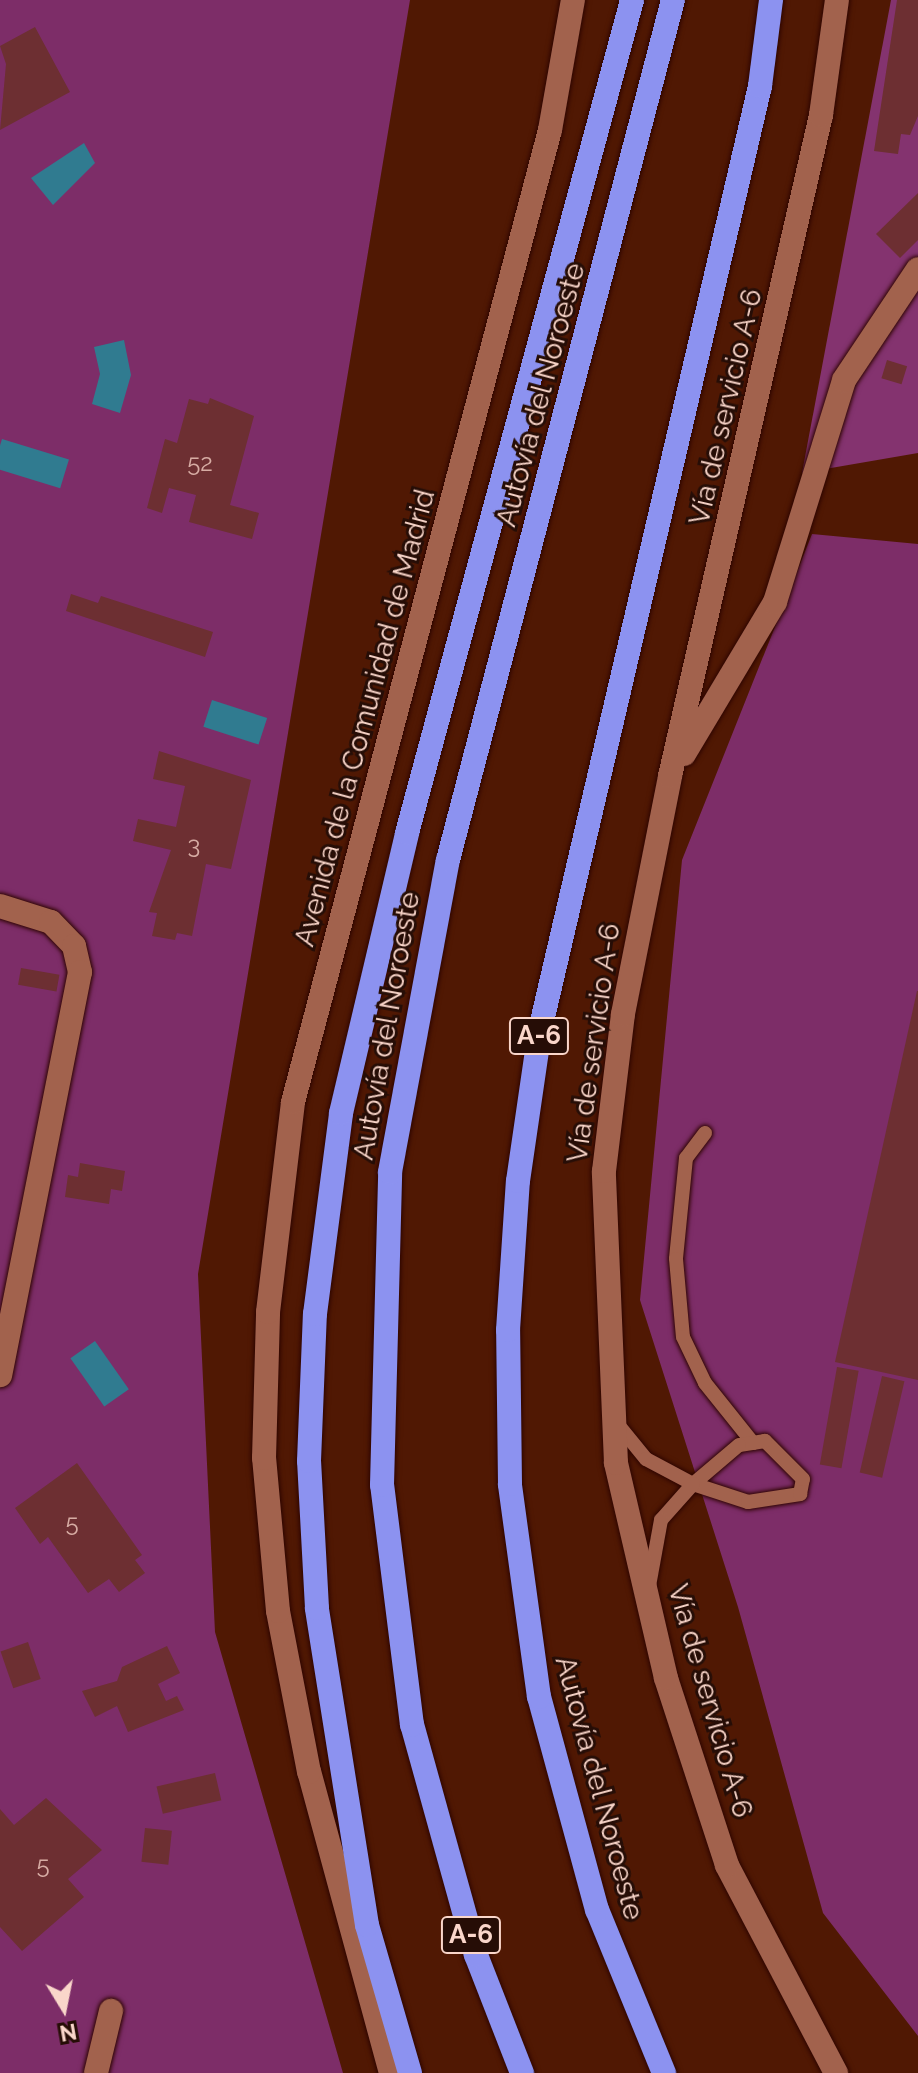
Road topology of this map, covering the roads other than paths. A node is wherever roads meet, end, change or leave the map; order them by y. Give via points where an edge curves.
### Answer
1 (573, 0) edge
2 (632, 0) edge
3 (673, 0) edge
4 (771, 0) edge
5 (837, 0) edge
6 (918, 269) edge
7 (670, 776) junction
8 (0, 906) edge
9 (705, 1133) dead end
10 (0, 1375) edge
11 (615, 1420) junction
12 (753, 1443) junction
13 (693, 1484) junction
14 (647, 1598) junction
15 (111, 2011) dead end
16 (96, 2073) edge
17 (391, 2073) edge
18 (410, 2073) edge
19 (522, 2073) edge
20 (664, 2073) edge
21 (836, 2073) edge

1 - 17 street, Avenida de la Comunidad de Madrid via 546,145 293,1102 268,1312 264,1458 278,1611 309,1772
2 - 18 highway via 407,833 341,1113 315,1314 309,1461 317,1608 367,1925
3 - 19 highway, Autovía del Noroeste / A-6 via 448,860 390,1172 382,1485 412,1725 476,1955
4 - 20 highway, Autovía del Noroeste / A-6 via 760,86 540,1030 518,1181 508,1330 510,1484 539,1697 597,1910
5 - 7 street, Vía de servicio A-6 via 821,115
6 - 7 street via 844,380 775,602
7 - 11 street, Vía de servicio A-6 via 623,1014 604,1171
8 - 10 street via 51,922 74,946 80,972
9 - 12 lane via 686,1158 676,1259 683,1337 705,1383
11 - 13 lane via 646,1459
11 - 14 street, Vía de servicio A-6 via 616,1463
12 - 13 lane via 739,1445
12 - 13 lane via 765,1441 803,1479 800,1494 748,1502
13 - 14 lane via 661,1520
14 - 21 street, Vía de servicio A-6 via 727,1865
15 - 16 street

